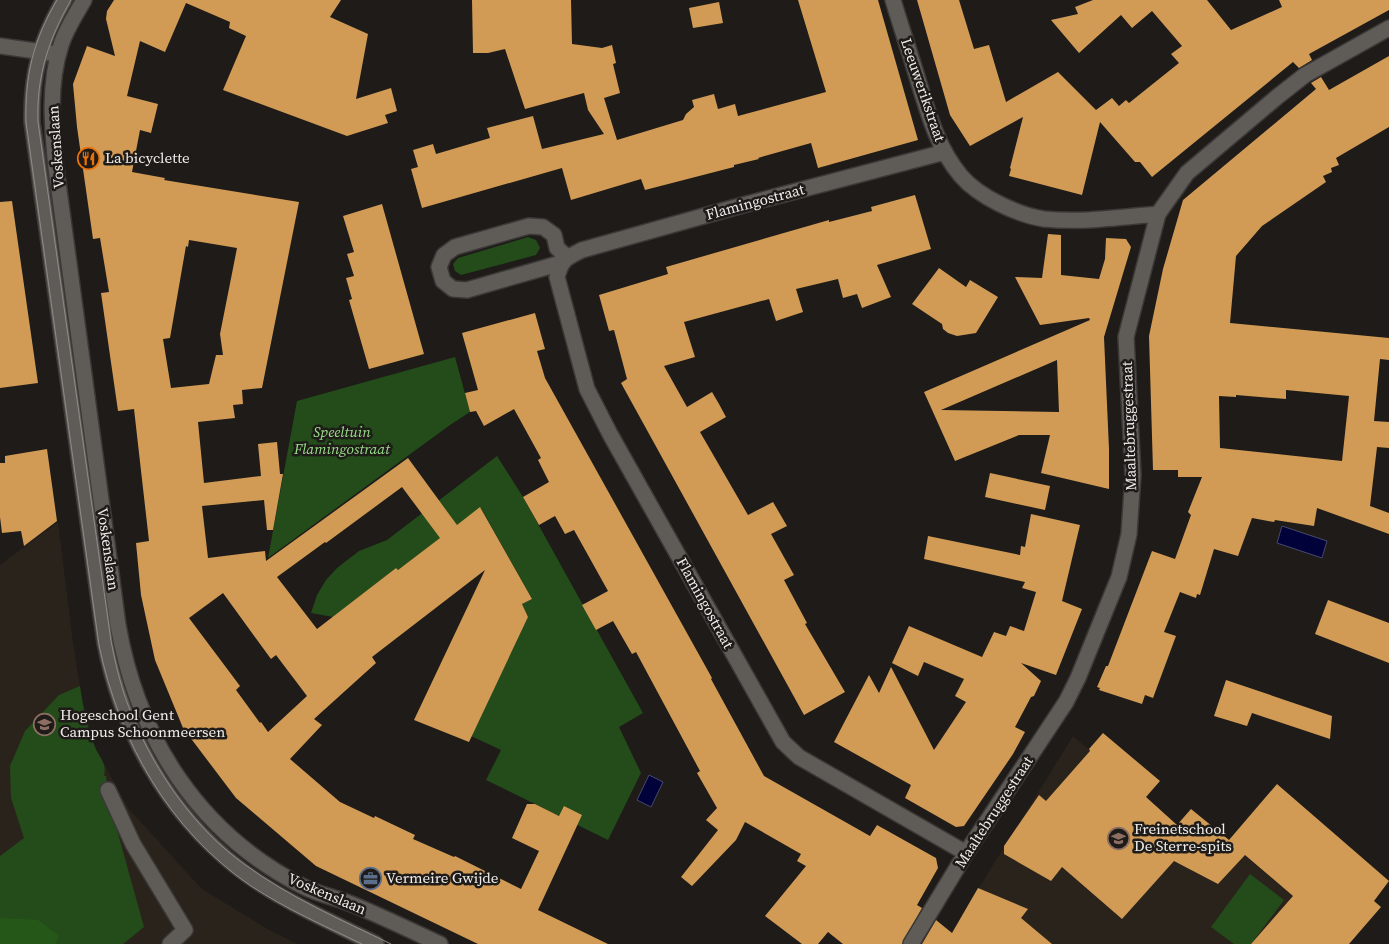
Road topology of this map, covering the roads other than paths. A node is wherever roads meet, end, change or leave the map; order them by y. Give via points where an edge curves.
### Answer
1 (64, 0) edge
2 (84, 0) edge
3 (893, 0) edge
4 (1389, 28) edge
5 (0, 46) edge
6 (40, 51) junction
7 (59, 55) junction
8 (945, 152) junction
9 (1158, 214) junction
10 (564, 260) junction
11 (108, 790) dead end
12 (966, 854) junction
13 (170, 944) edge
14 (376, 944) edge
15 (440, 944) edge
16 (911, 944) edge

1 - 6 street, Voskenslaan
2 - 7 street, Voskenslaan
3 - 8 street, Leeuwerikstraat via 931,124
4 - 9 street, Maaltebruggestraat via 1305,75 1277,96 1186,173
5 - 6 street
6 - 7 street
6 - 14 street, Voskenslaan via 32,96 33,131 105,643 126,717 146,758 173,801 222,854 260,883
7 - 15 street, Voskenslaan via 52,88 56,168 118,625 139,703 152,735 189,792 215,823 254,857 305,888 360,907
8 - 9 street, Leeuwerikstraat via 962,177 987,197 1015,212 1076,220
8 - 10 street, Flamingostraat via 582,250
9 - 12 street, Maaltebruggestraat via 1126,337 1133,475 1129,534 1119,577 1066,702
10 - 10 street, Flamingostraat via 554,235 543,227 529,226 455,247 444,255 439,268 443,281 454,289 467,290
10 - 12 street, Flamingostraat via 557,277 587,389 784,742 800,757
11 - 13 street via 133,844 185,930
12 - 16 street, Maaltebruggestraat

